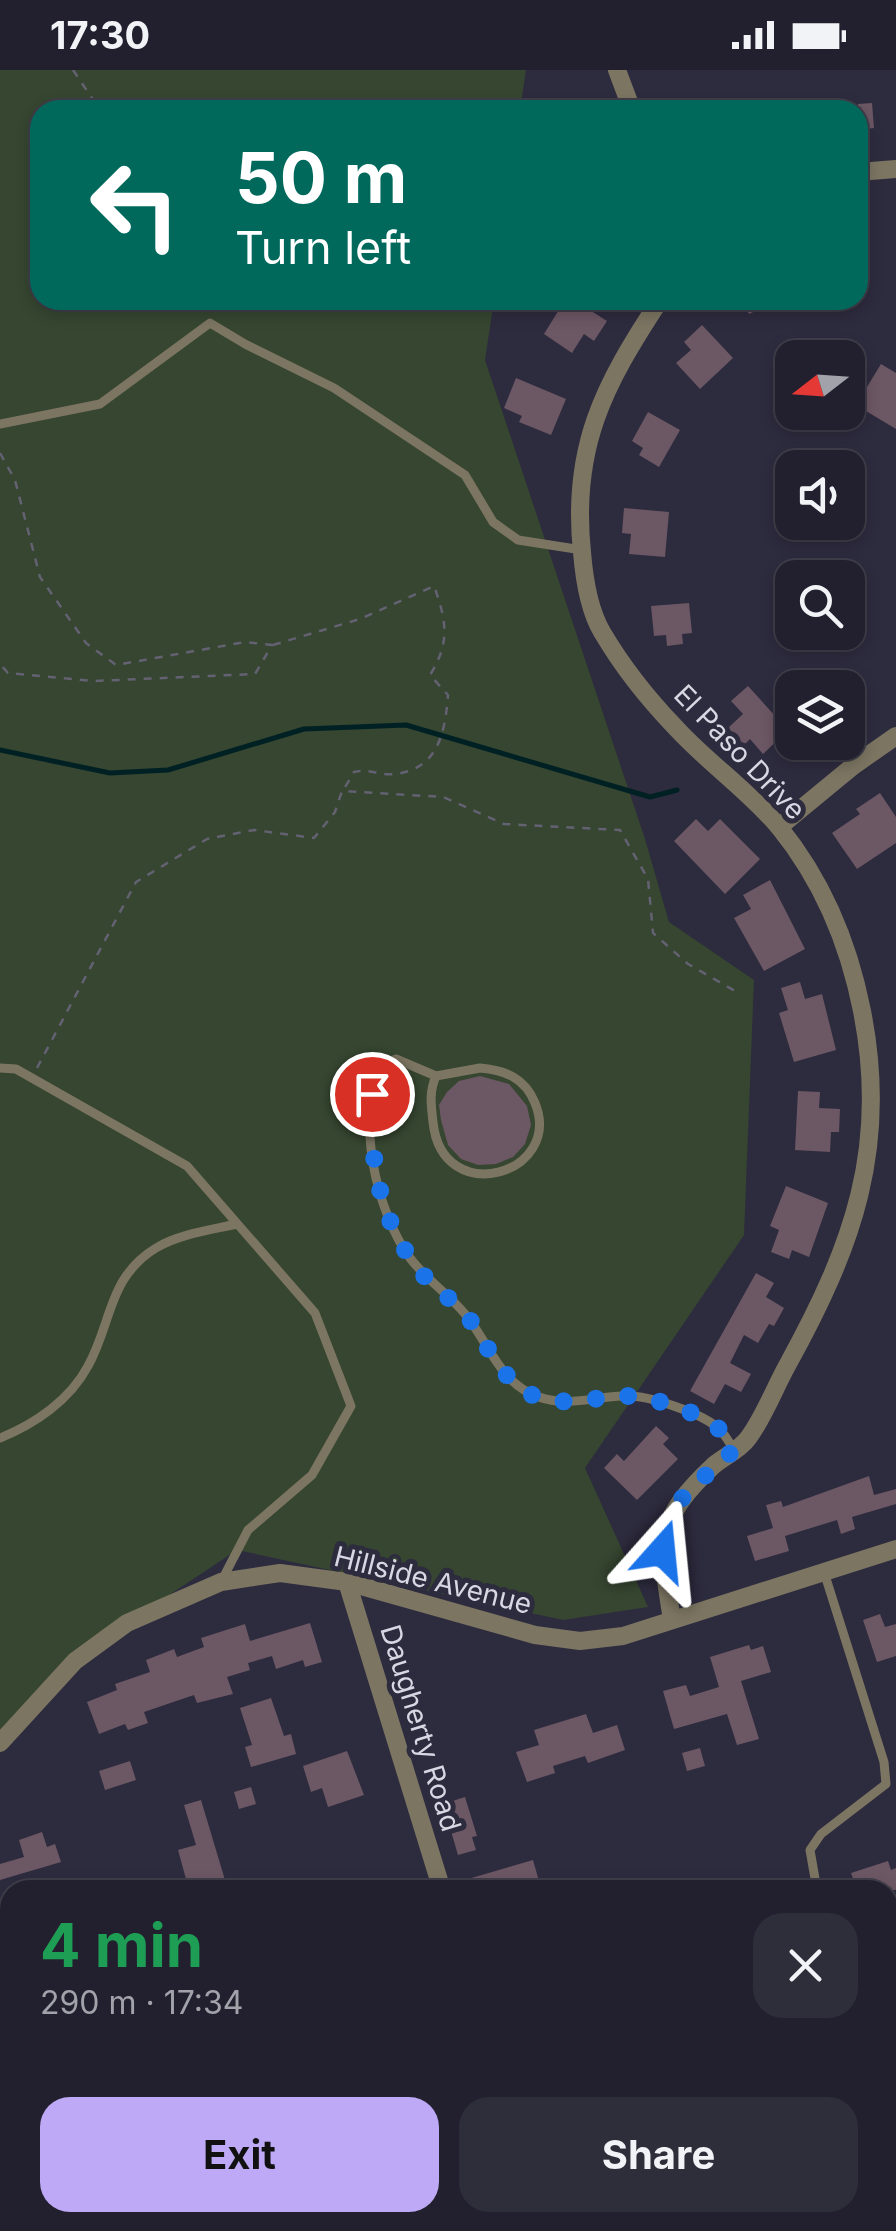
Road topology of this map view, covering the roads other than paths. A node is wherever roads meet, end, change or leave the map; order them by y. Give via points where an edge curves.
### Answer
1 (617, 70) edge
2 (628, 100) edge
3 (896, 169) edge
4 (868, 171) edge
5 (653, 310) edge
6 (0, 424) edge
7 (582, 550) junction
8 (896, 736) edge
9 (778, 827) junction
10 (0, 1058) edge
11 (0, 1068) edge
12 (16, 1068) junction
13 (436, 1076) junction
14 (237, 1224) junction
15 (0, 1438) edge
16 (734, 1450) junction
17 (896, 1548) edge
18 (824, 1572) junction
19 (221, 1582) junction
20 (346, 1582) junction
21 (672, 1620) junction
22 (0, 1743) edge
23 (439, 1880) edge
24 (814, 1880) edge

1 - 2 street
3 - 4 street
5 - 7 street, El Paso Drive via 602,400 582,460
6 - 7 lane via 100,404 210,323 334,388 465,475 493,522 518,540
7 - 9 street, El Paso Drive via 600,629 631,675
8 - 9 street
9 - 16 street, El Paso Drive via 808,869 852,966 872,1066 873,1122 854,1222 820,1308 748,1440
10 - 12 lane
11 - 12 lane
12 - 14 lane via 187,1166
13 - 13 lane via 430,1091 434,1136 453,1164 468,1172 501,1173 528,1154 539,1123 537,1106 515,1077 480,1068
13 - 16 lane via 396,1060 386,1063 372,1094 370,1128 384,1208 428,1281 460,1308 499,1367 524,1390 553,1400 661,1400 720,1428
14 - 15 lane via 158,1246 140,1260 111,1300 73,1389 36,1420
14 - 19 lane via 315,1313 351,1406 312,1475 248,1530
16 - 21 street, El Paso Drive via 671,1512 662,1551
17 - 18 street, Hillside Avenue
18 - 21 street, Hillside Avenue
18 - 24 lane via 886,1784 810,1850
19 - 20 street, Hillside Avenue via 280,1573
19 - 22 street, Hillside Avenue via 126,1623 75,1661
20 - 21 street, Hillside Avenue via 580,1641
20 - 23 street, Daugherty Road

